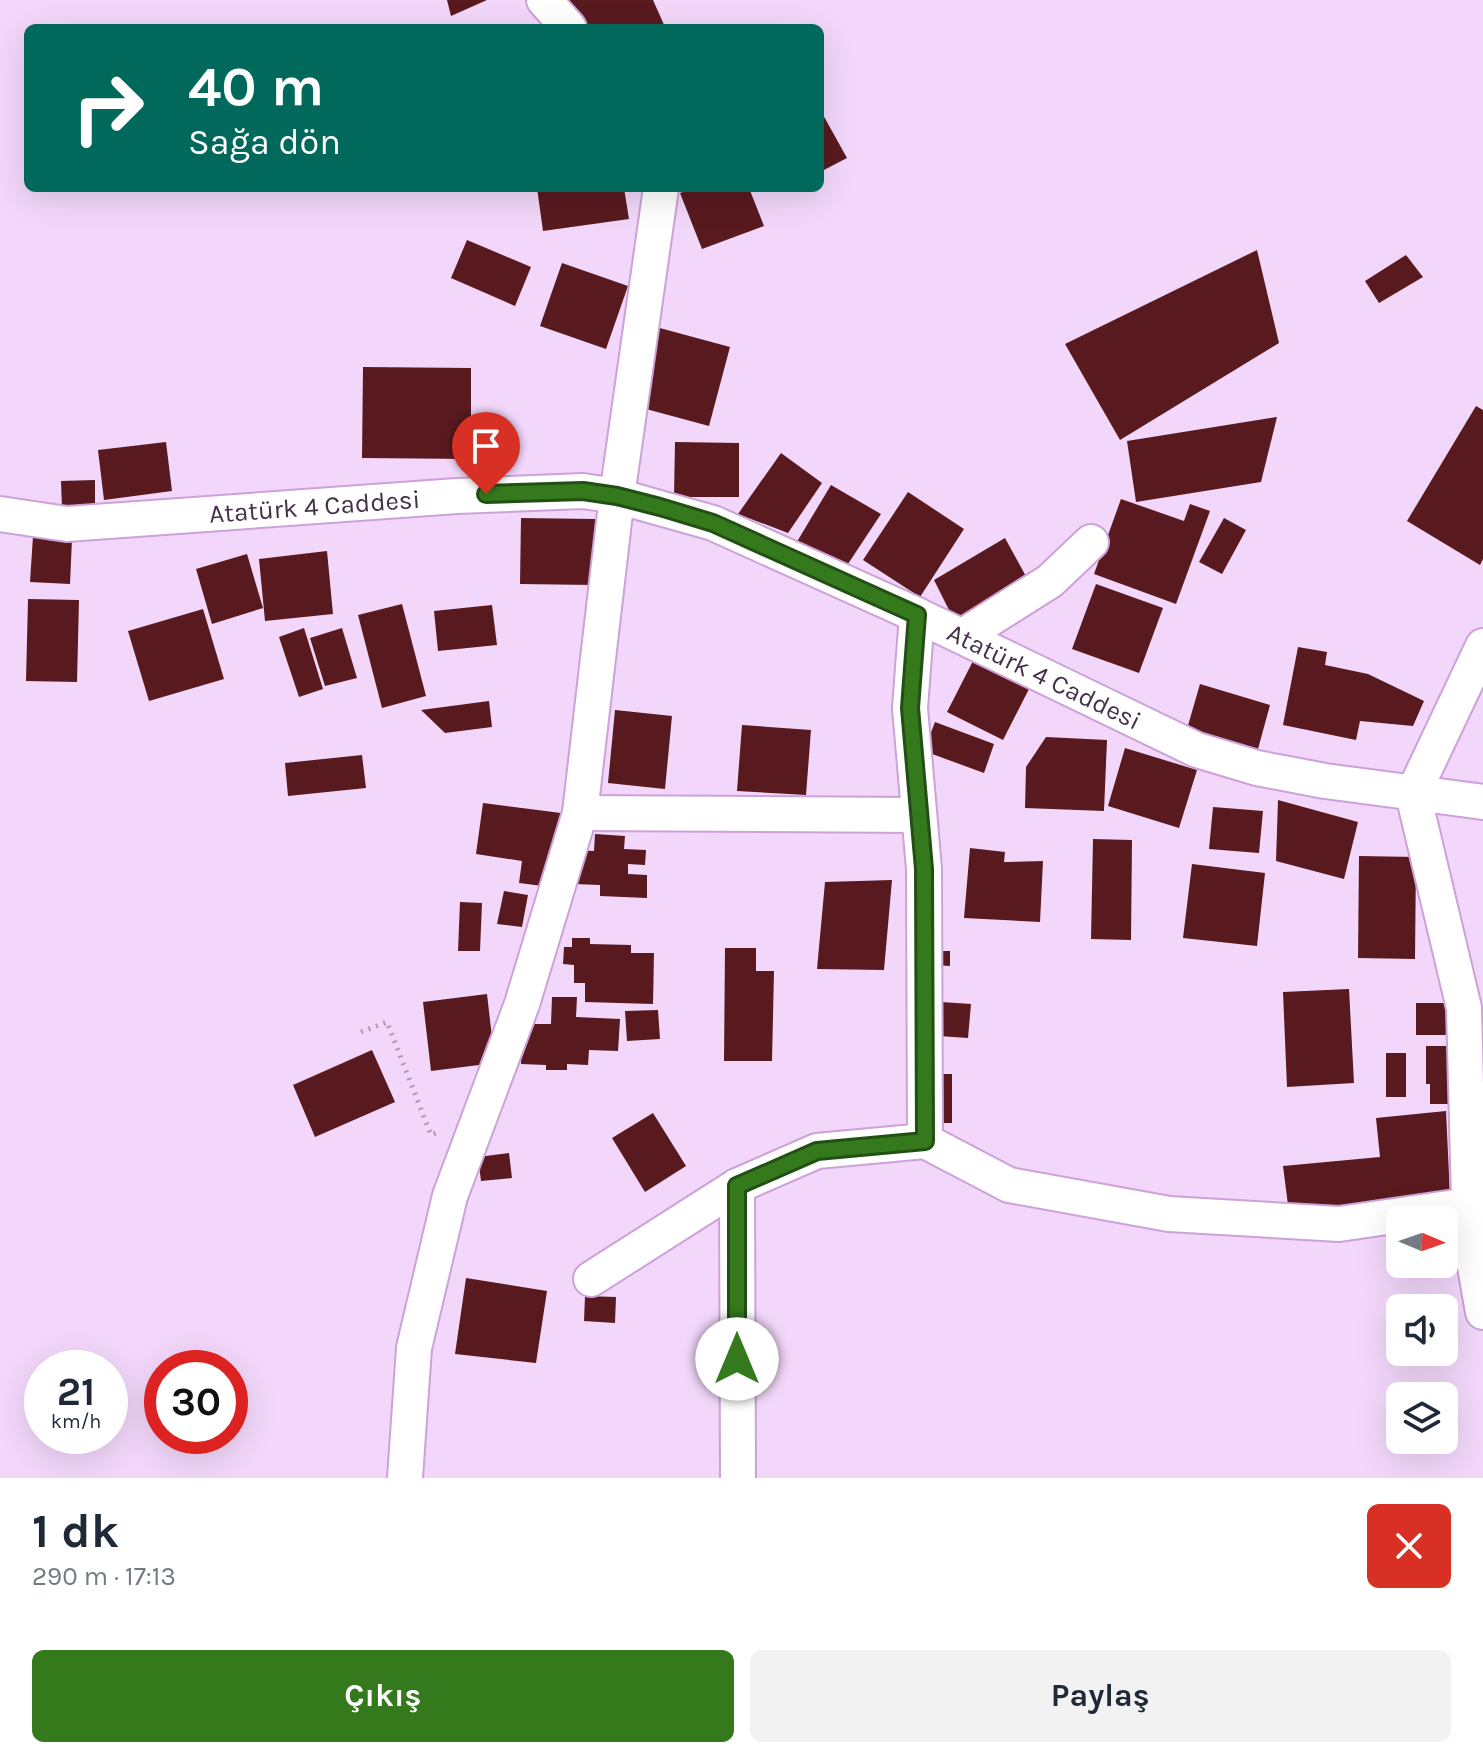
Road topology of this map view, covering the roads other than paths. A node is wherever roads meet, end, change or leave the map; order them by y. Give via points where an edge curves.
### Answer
1 (544, 0) edge
2 (565, 24) edge
3 (660, 192) edge
4 (617, 496) junction
5 (0, 514) edge
6 (1091, 542) dead end
7 (917, 615) junction
8 (963, 636) junction
9 (1483, 646) edge
10 (1413, 794) junction
11 (1483, 802) edge
12 (580, 813) junction
13 (919, 813) junction
14 (925, 1141) junction
15 (737, 1186) junction
16 (1476, 1204) edge
17 (591, 1279) dead end
18 (1483, 1312) edge
19 (405, 1478) edge
20 (738, 1478) edge

1 - 2 street
3 - 4 street
4 - 5 street, Atatürk 4 Caddesi via 583,491 457,496 81,523
4 - 7 street, Atatürk 4 Caddesi via 713,523
4 - 12 street
6 - 8 street via 1050,581
7 - 8 street, Atatürk 4 Caddesi
7 - 13 street via 910,708
8 - 10 street, Atatürk 4 Caddesi via 1197,750 1284,773
9 - 10 street
10 - 11 street, Atatürk 4 Caddesi
10 - 16 street via 1464,1008
12 - 13 street
12 - 19 street via 522,1004 450,1196 414,1348
13 - 14 street
14 - 15 street via 817,1151
14 - 16 street via 1009,1185 1169,1214 1339,1224
15 - 17 street
15 - 20 street
16 - 18 street via 1470,1238

